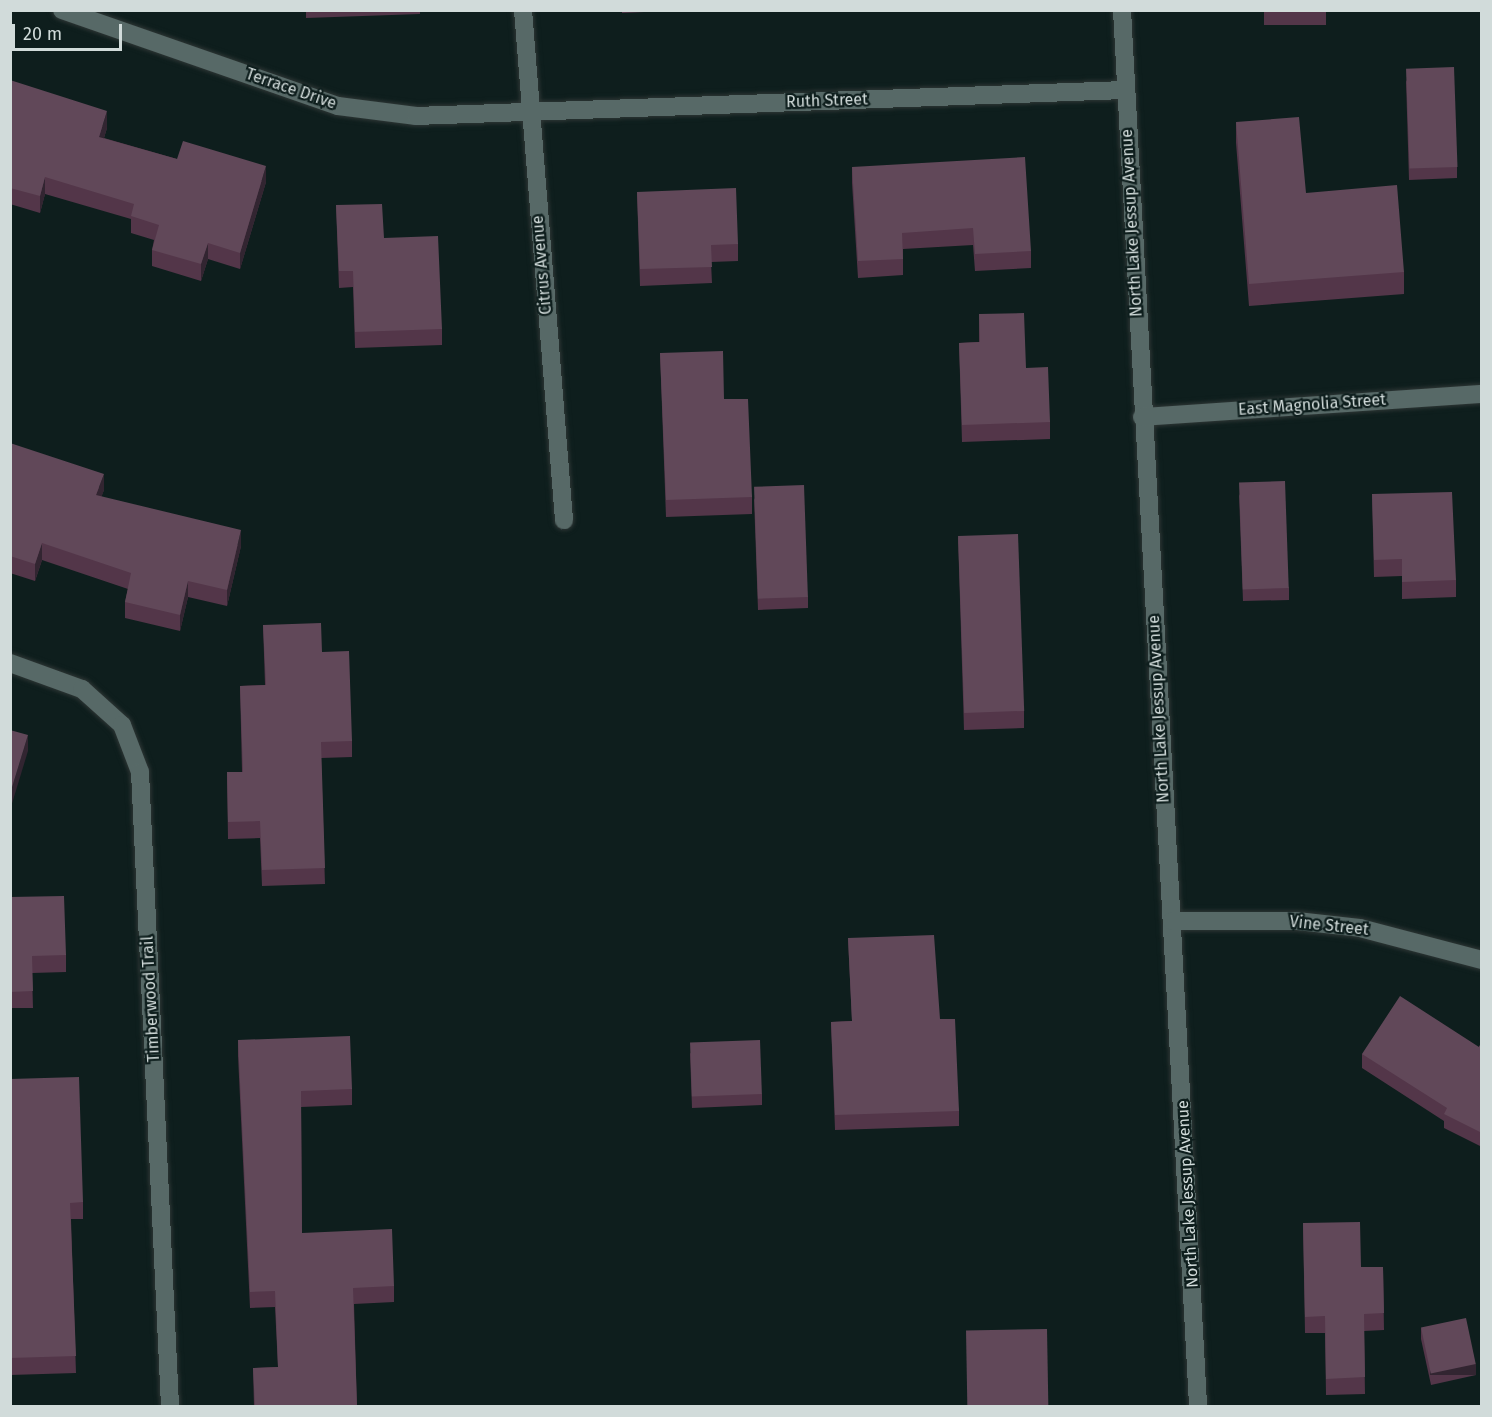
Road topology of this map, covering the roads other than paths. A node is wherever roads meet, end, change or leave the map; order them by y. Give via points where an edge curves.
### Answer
1 (62, 10) edge
2 (523, 10) edge
3 (1122, 10) edge
4 (1126, 90) junction
5 (528, 111) junction
6 (1482, 394) edge
7 (1142, 417) junction
8 (564, 520) dead end
9 (10, 663) edge
10 (1172, 921) junction
11 (1482, 960) edge
12 (170, 1407) edge
13 (1198, 1407) edge

1 - 5 street, Terrace Drive via 338,106 416,116
2 - 5 street, Citrus Avenue
3 - 4 street, North Lake Jessup Avenue
4 - 5 street, Ruth Street
4 - 7 street, North Lake Jessup Avenue
5 - 8 street, Citrus Avenue
6 - 7 street, East Magnolia Street
7 - 10 street, North Lake Jessup Avenue
9 - 12 street, Timberwood Trail via 82,689 123,725 140,772
10 - 11 street, Vine Street via 1286,921 1360,928
10 - 13 street, North Lake Jessup Avenue

